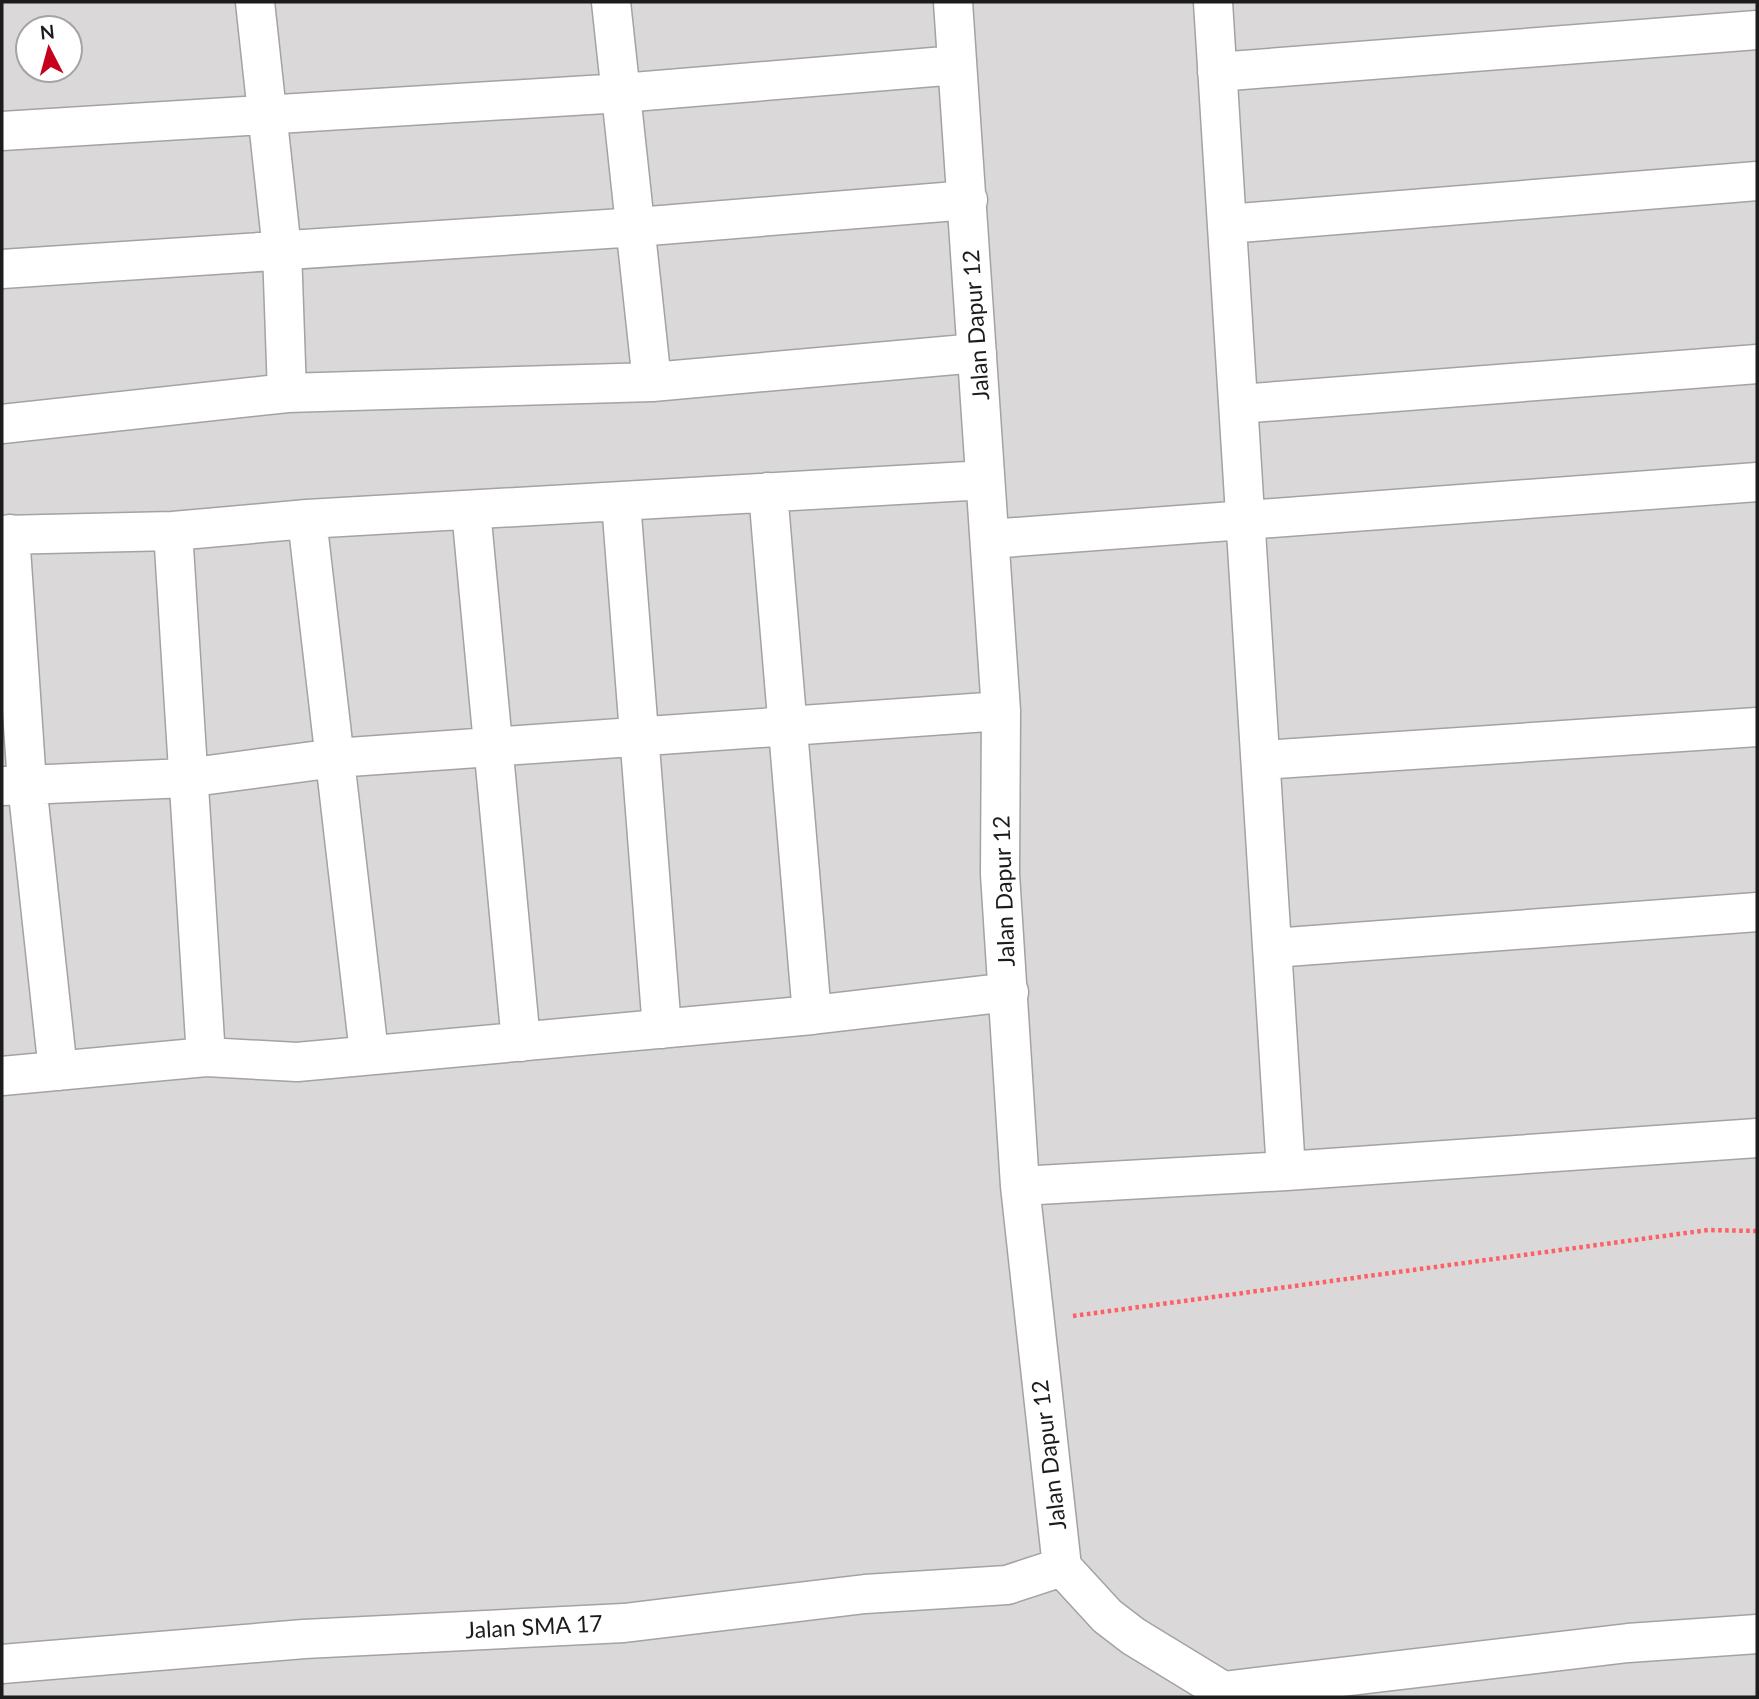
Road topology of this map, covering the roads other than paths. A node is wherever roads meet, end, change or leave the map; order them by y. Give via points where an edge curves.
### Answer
1 (255, 2) edge
2 (611, 2) edge
3 (953, 2) edge
4 (1213, 2) edge
5 (1757, 30) edge
6 (957, 65) junction
7 (1217, 72) junction
8 (621, 93) junction
9 (266, 114) junction
10 (2, 131) edge
11 (1757, 181) edge
12 (968, 200) junction
13 (1227, 224) junction
14 (637, 227) junction
15 (282, 250) junction
16 (2, 268) edge
17 (977, 353) junction
18 (1757, 364) edge
19 (652, 382) junction
20 (287, 393) junction
21 (1239, 404) junction
22 (2, 424) edge
23 (985, 481) junction
24 (1757, 482) edge
25 (768, 492) junction
26 (621, 502) junction
27 (471, 510) junction
28 (307, 519) junction
29 (1246, 519) junction
30 (173, 531) junction
31 (6, 535) edge
32 (990, 538) junction
33 (1001, 711) junction
34 (786, 726) junction
35 (1757, 727) edge
36 (638, 738) junction
37 (492, 748) junction
38 (335, 758) junction
39 (1263, 760) junction
40 (186, 778) junction
41 (15, 785) edge
42 (1757, 912) edge
43 (1273, 948) junction
44 (1009, 992) junction
45 (811, 1015) junction
46 (662, 1029) junction
47 (521, 1042) junction
48 (369, 1053) junction
49 (206, 1057) junction
50 (58, 1071) junction
51 (2, 1076) edge
52 (1757, 1138) edge
53 (1286, 1171) junction
54 (1020, 1186) junction
55 (1062, 1567) junction
56 (1757, 1634) edge
57 (2, 1664) edge
58 (1224, 1694) edge

1 - 9 street
2 - 8 street
3 - 6 street, Jalan Dapur 12
4 - 7 street
5 - 7 street
6 - 8 street
6 - 12 street, Jalan Dapur 12
7 - 13 street
8 - 9 street
8 - 14 street
9 - 10 street
9 - 15 street
11 - 13 street
12 - 14 street
12 - 17 street, Jalan Dapur 12
13 - 21 street
14 - 15 street
14 - 19 street
15 - 16 street
15 - 20 street
17 - 19 street
17 - 23 street, Jalan Dapur 12
18 - 21 street
19 - 20 street
20 - 22 street
21 - 29 street
23 - 25 street
23 - 32 street, Jalan Dapur 12
24 - 29 street
25 - 26 street
25 - 34 street
26 - 27 street
26 - 36 street
27 - 28 street
27 - 37 street
28 - 30 street
28 - 38 street
29 - 32 street
29 - 39 street
30 - 31 street
30 - 40 street
31 - 41 street
32 - 33 street, Jalan Dapur 12
33 - 34 street
33 - 44 street, Jalan Dapur 12 via 1000,874
34 - 36 street
34 - 45 street
35 - 39 street
36 - 37 street
36 - 46 street
37 - 38 street
37 - 47 street
38 - 40 street
38 - 48 street
39 - 43 street
40 - 41 street
40 - 49 street
41 - 50 street
42 - 43 street
43 - 53 street
44 - 45 street
44 - 54 street, Jalan Dapur 12
45 - 46 street
46 - 47 street
47 - 48 street
48 - 49 street via 297,1062
49 - 50 street
50 - 51 street
52 - 53 street
53 - 54 street
54 - 55 street, Jalan Dapur 12
55 - 57 street, Jalan SMA 17 via 1007,1585 865,1594 624,1623 304,1639
55 - 58 street via 1107,1616
56 - 58 street via 1628,1643

